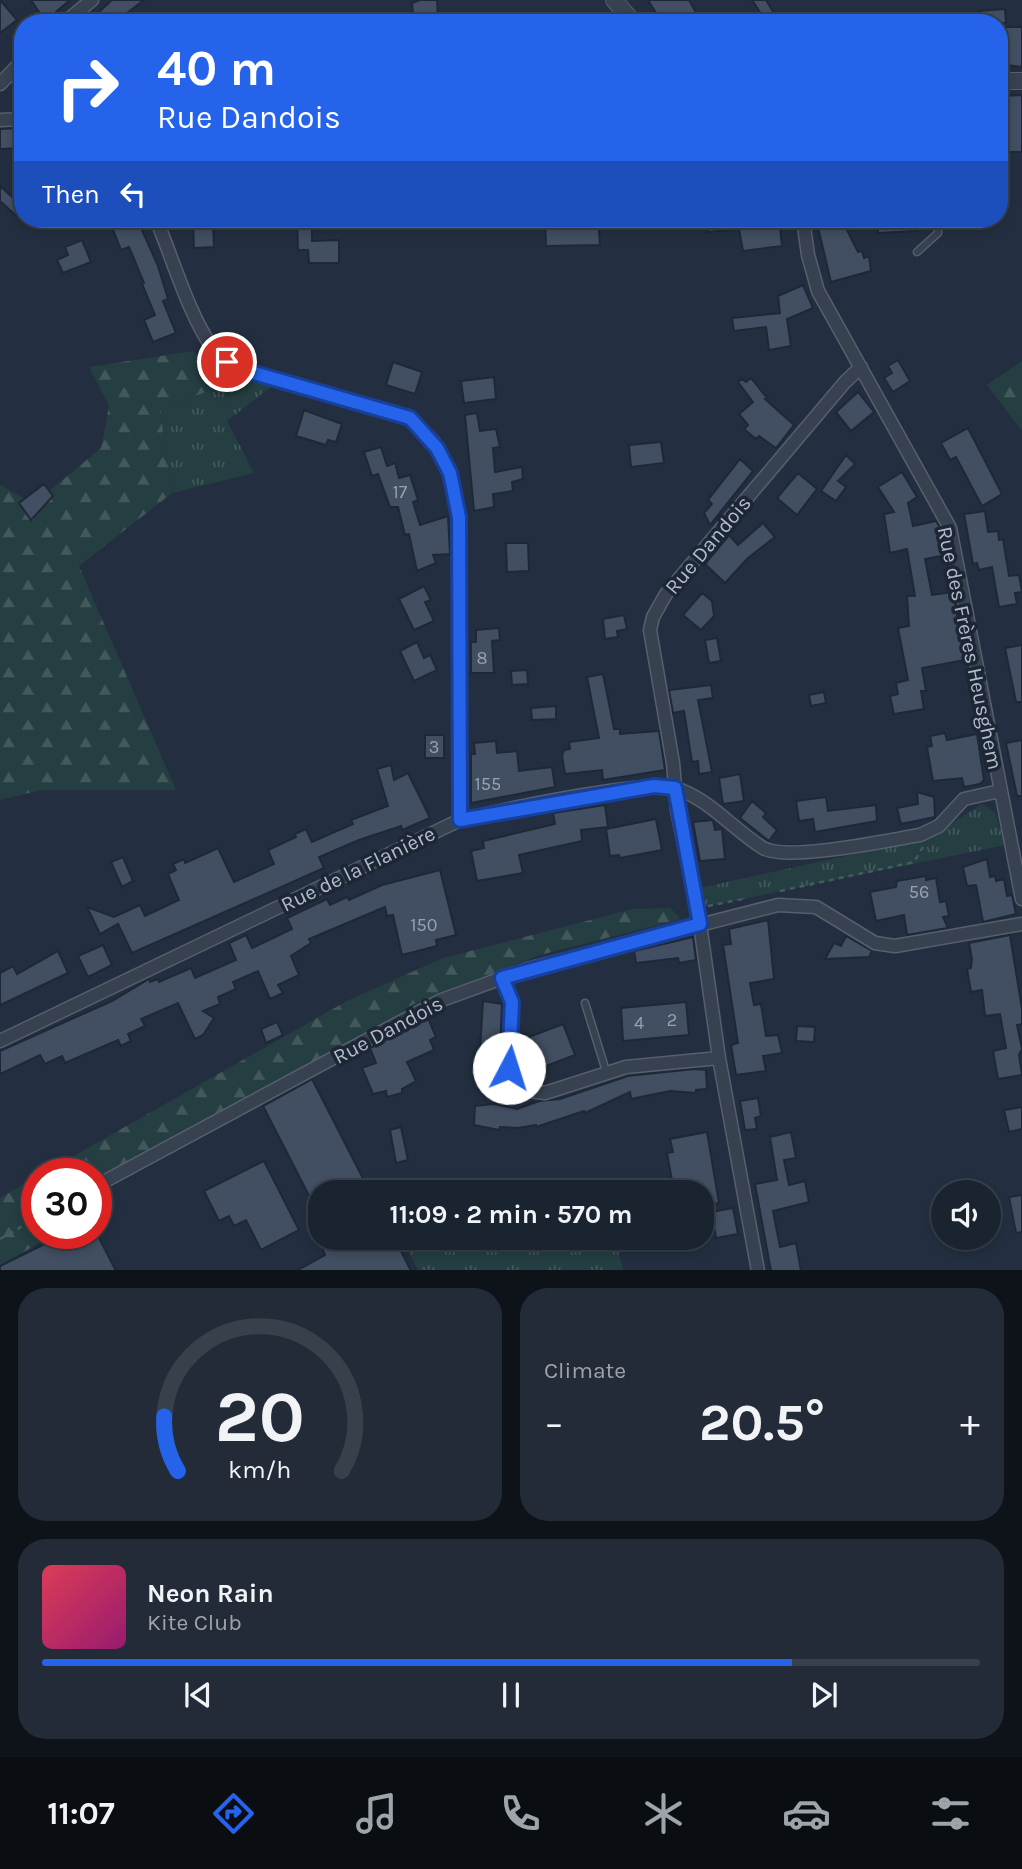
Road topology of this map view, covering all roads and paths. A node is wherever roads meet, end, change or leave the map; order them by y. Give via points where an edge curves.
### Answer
1 (92, 0) edge
2 (614, 0) edge
3 (75, 14) edge
4 (626, 14) edge
5 (14, 69) edge
6 (0, 84) edge
7 (160, 228) edge
8 (804, 228) edge
9 (938, 228) edge
10 (917, 252) dead end
11 (861, 367) junction
12 (675, 788) junction
13 (1000, 791) junction
14 (460, 820) junction
15 (914, 862) dead end
16 (770, 893) dead end
17 (744, 898) dead end
18 (1022, 900) edge
19 (696, 908) junction
20 (700, 924) junction
21 (1022, 924) edge
22 (502, 978) junction
23 (585, 1003) dead end
24 (0, 1041) edge
25 (719, 1058) junction
26 (606, 1071) junction
27 (112, 1177) edge
28 (21, 1227) edge
29 (0, 1239) edge
30 (758, 1270) edge

1 - 3 street
2 - 4 street
5 - 6 street
7 - 14 street via 214,351 233,367 410,418 437,448 450,473 459,517
8 - 11 street, Rue des Frères Heusghem via 818,291
9 - 10 lane
11 - 12 street, Rue Dandois via 666,594 653,617 650,641
11 - 13 street, Rue des Frères Heusghem via 950,528
12 - 13 street via 762,847 790,854 920,835 939,826 964,799
12 - 14 street, Rue de la Flanière via 654,786
12 - 19 street, Rue Dandois
13 - 18 street, Rue des Frères Heusghem
14 - 24 street, Rue de la Flanière
15 - 16 path
17 - 19 path
19 - 20 street, Rue Dandois
20 - 21 street via 778,905 816,907 875,943 895,946
20 - 22 street, Rue Dandois
20 - 25 street, Rue Dandois
22 - 26 street via 512,1002 508,1053 516,1083 545,1093
22 - 27 street, Rue Dandois via 439,1001
23 - 26 lane
25 - 26 street
25 - 30 street, Rue Dandois
28 - 29 path

